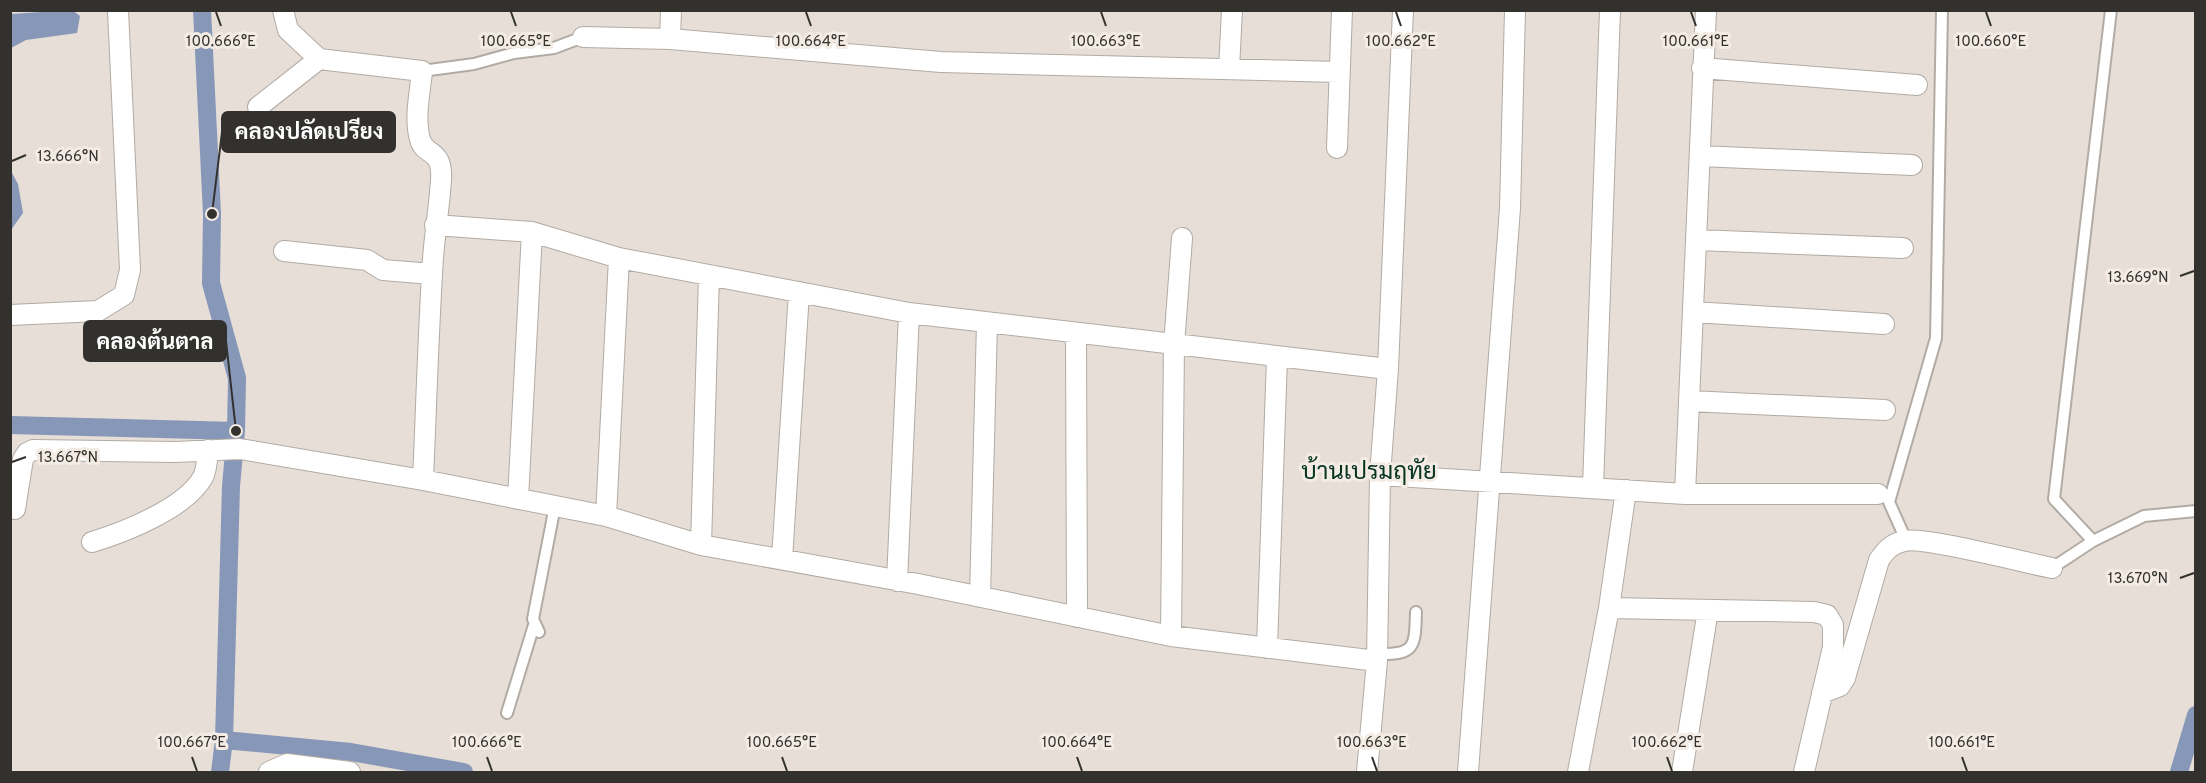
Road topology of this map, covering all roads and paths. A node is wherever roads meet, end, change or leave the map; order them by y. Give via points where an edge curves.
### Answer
1 (118, 10) edge
2 (283, 10) edge
3 (671, 10) edge
4 (1232, 10) edge
5 (1342, 10) edge
6 (1403, 10) edge
7 (1515, 10) edge
8 (1610, 10) edge
9 (1706, 10) edge
10 (1942, 10) edge
11 (2111, 10) edge
12 (583, 37) joint
13 (670, 39) junction
14 (319, 59) junction
15 (1702, 68) junction
16 (1229, 69) junction
17 (422, 71) junction
18 (1339, 72) junction
19 (1917, 85) dead end
20 (258, 107) dead end
21 (1337, 148) dead end
22 (1700, 156) junction
23 (1912, 165) dead end
24 (435, 225) junction
25 (532, 232) junction
26 (1182, 238) dead end
27 (1697, 240) junction
28 (1903, 248) dead end
29 (284, 251) dead end
30 (619, 258) junction
31 (432, 274) junction
32 (709, 275) junction
33 (799, 292) junction
34 (1694, 312) junction
35 (909, 313) junction
36 (10, 315) edge
37 (987, 323) junction
38 (1884, 324) dead end
39 (1076, 333) junction
40 (1174, 345) junction
41 (1277, 357) junction
42 (1388, 369) junction
43 (1689, 401) junction
44 (1885, 410) dead end
45 (223, 449) junction
46 (1380, 475) junction
47 (423, 480) junction
48 (1491, 483) junction
49 (1593, 488) junction
50 (1626, 490) junction
51 (1685, 494) junction
52 (1878, 494) dead end
53 (518, 499) junction
54 (555, 506) junction
55 (15, 509) dead end
56 (2196, 511) edge
57 (606, 516) junction
58 (1906, 540) junction
59 (2093, 541) junction
60 (92, 542) dead end
61 (701, 545) junction
62 (782, 558) junction
63 (2052, 568) joint
64 (897, 581) junction
65 (980, 597) junction
66 (1609, 608) junction
67 (1708, 610) junction
68 (1416, 612) dead end
69 (1077, 617) junction
70 (1171, 636) junction
71 (1267, 648) junction
72 (1377, 658) junction
73 (1822, 693) junction
74 (507, 713) dead end
75 (269, 772) edge
76 (350, 772) edge
77 (1367, 772) edge
78 (1468, 772) edge
79 (1578, 772) edge
80 (1682, 772) edge
81 (1804, 772) edge

1 - 36 street via 130,270 124,295 98,310
2 - 14 street via 288,30
3 - 13 street
4 - 16 street
5 - 18 street
6 - 42 street
7 - 48 street via 1510,208
8 - 49 street
9 - 15 street
10 - 58 lane via 1936,338 1889,502
11 - 59 lane via 2054,499
12 - 13 street
12 - 17 lane via 554,48
13 - 16 street via 942,62
14 - 17 street
14 - 20 street
15 - 19 street
15 - 22 street
16 - 18 street
17 - 24 street via 420,142 435,153 441,170
18 - 21 street
22 - 23 street
22 - 27 street
24 - 25 street
24 - 31 street
25 - 30 street
25 - 53 street
26 - 40 street
27 - 28 street
27 - 34 street
29 - 31 street via 367,260 383,270
30 - 32 street
30 - 57 street
31 - 47 street
32 - 33 street
32 - 61 street
33 - 35 street
33 - 62 street
34 - 38 street
34 - 43 street
35 - 37 street
35 - 64 street
37 - 39 street
37 - 65 street
39 - 40 street
39 - 69 street
40 - 41 street
40 - 70 street
41 - 42 street
41 - 71 street
42 - 46 street
43 - 44 street
43 - 51 street
45 - 47 street
45 - 55 street via 33,450 23,459
45 - 60 street via 181,502 120,533
46 - 48 street
46 - 72 street
47 - 53 street
48 - 49 street
48 - 78 street
49 - 50 street
50 - 51 street
50 - 66 street
51 - 52 street
53 - 54 street
54 - 57 street
54 - 74 lane via 537,629
56 - 59 lane via 2144,516
57 - 61 street
58 - 63 street
58 - 73 street via 1888,546 1879,560 1845,678 1840,686
59 - 63 lane
61 - 62 street
62 - 64 street
64 - 65 street
65 - 69 street
66 - 67 street
66 - 79 street
67 - 73 street via 1827,615 1833,625 1833,647
67 - 80 street
68 - 72 lane via 1415,640 1409,650
69 - 70 street
70 - 71 street
71 - 72 street
72 - 77 street
73 - 81 street
75 - 76 street via 287,764

